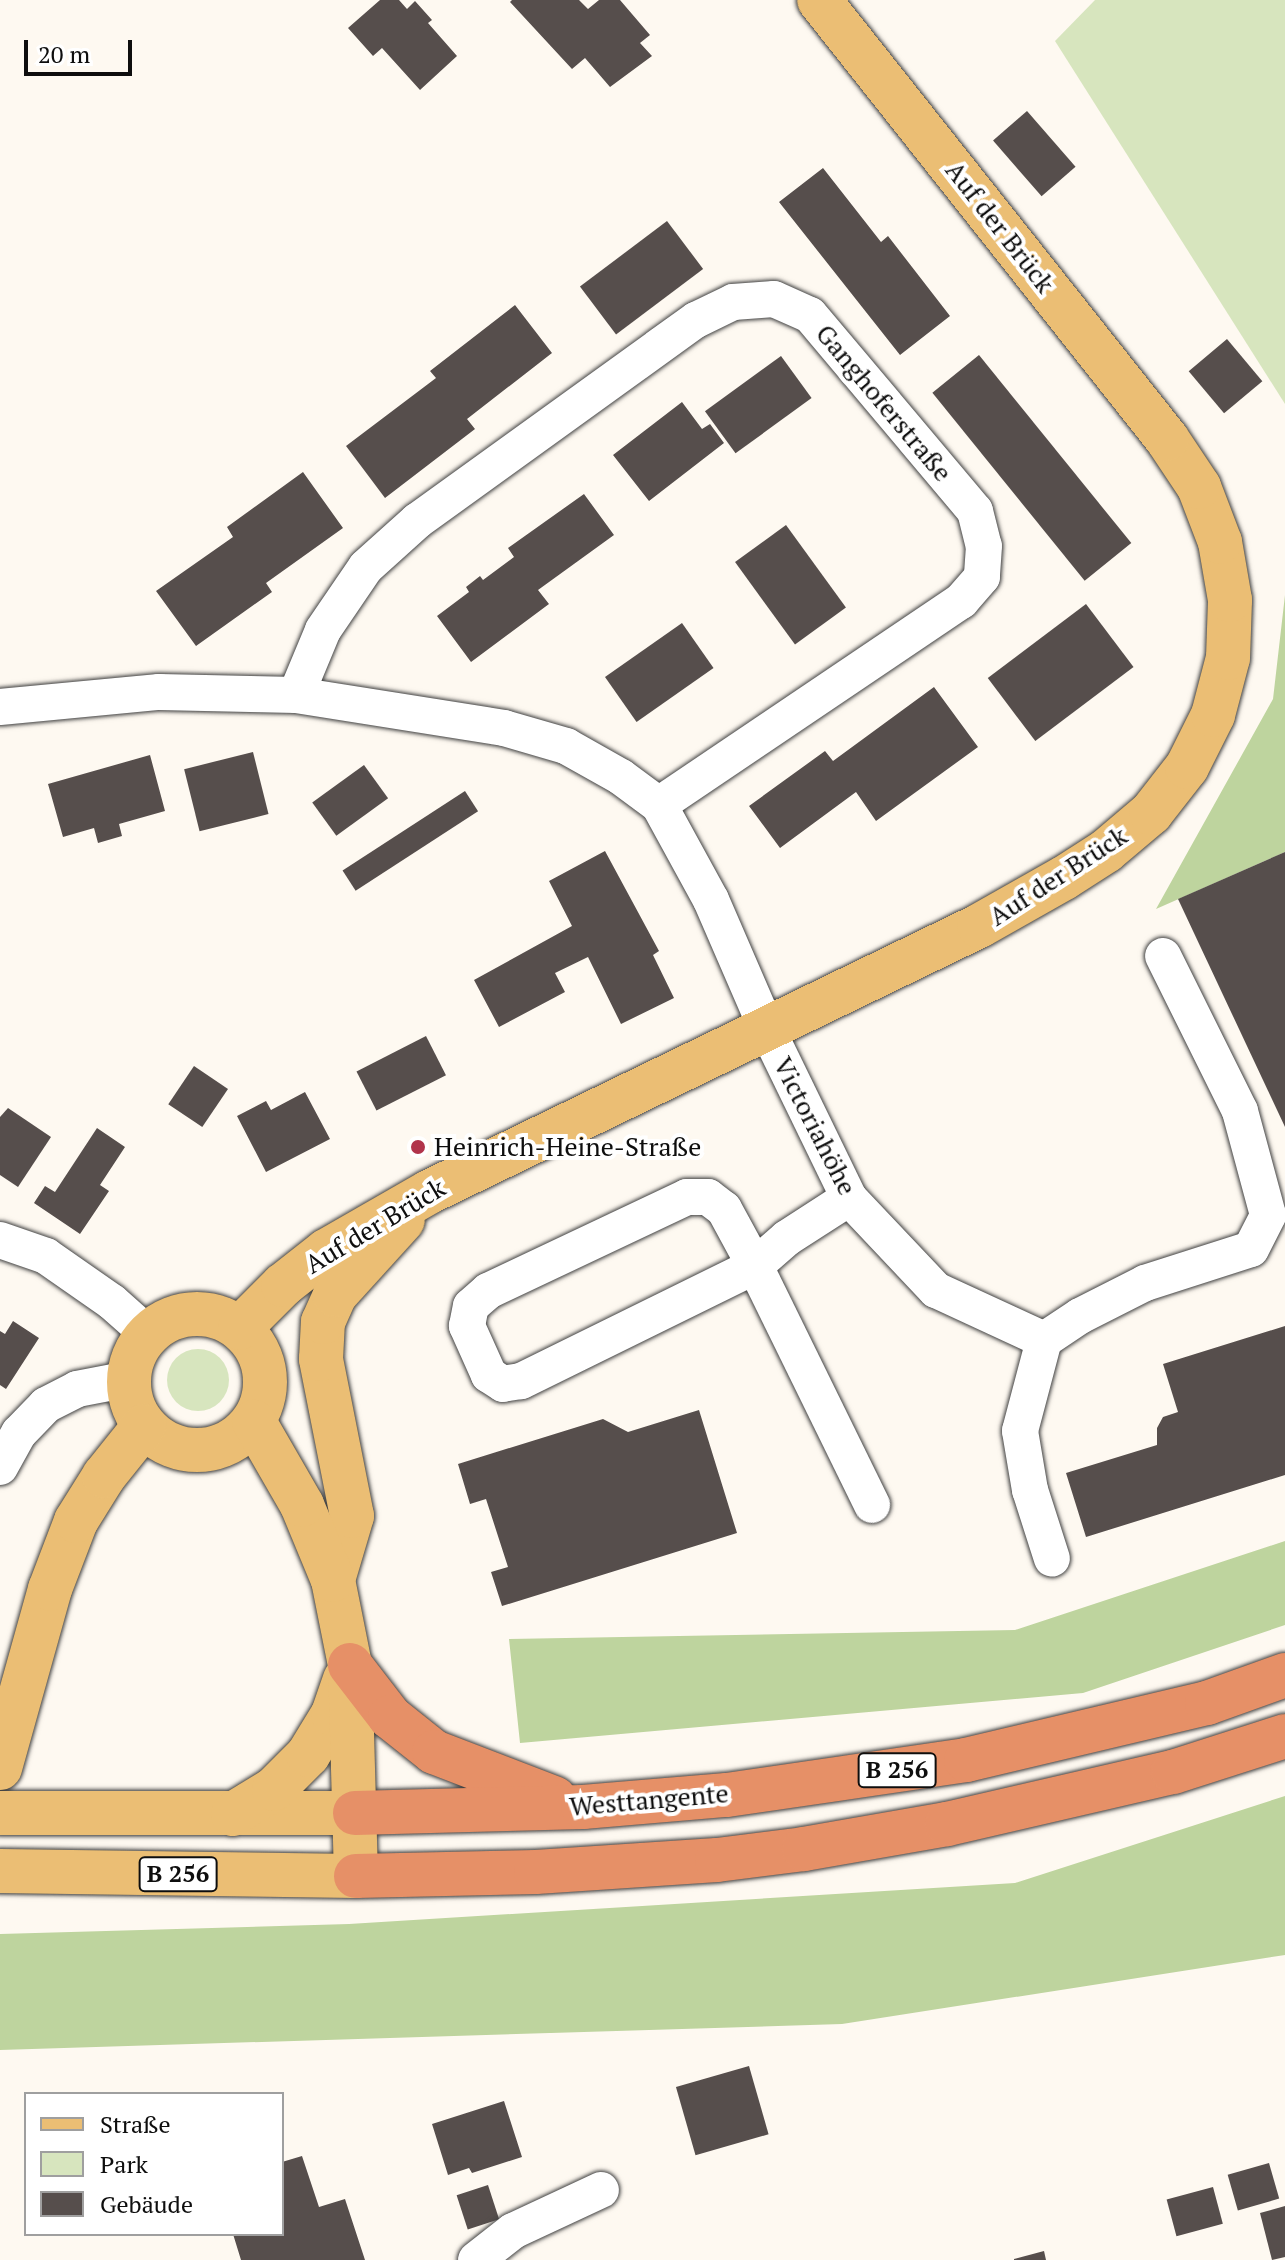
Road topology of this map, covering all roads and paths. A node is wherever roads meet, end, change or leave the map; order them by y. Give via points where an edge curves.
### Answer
1 (819, 0) edge
2 (296, 695) junction
3 (0, 707) edge
4 (659, 805) junction
5 (1163, 956) dead end
6 (766, 1027) junction
7 (429, 1192) junction
8 (849, 1198) junction
9 (0, 1240) edge
10 (755, 1266) junction
11 (240, 1328) junction
12 (148, 1334) junction
13 (1044, 1340) junction
14 (129, 1379) junction
15 (254, 1422) junction
16 (144, 1426) junction
17 (0, 1467) edge
18 (872, 1505) dead end
19 (1052, 1559) dead end
20 (333, 1580) junction
21 (350, 1665) junction
22 (1285, 1675) edge
23 (1285, 1736) edge
24 (0, 1768) edge
25 (583, 1807) junction
26 (0, 1813) edge
27 (355, 1813) junction
28 (233, 1814) junction
29 (0, 1871) edge
30 (356, 1876) junction
31 (601, 2190) dead end
32 (476, 2260) edge

1 - 6 main road, Auf der Brück via 1167,439 1199,487 1220,542 1230,600 1228,658 1213,715 1187,767 1151,813 1106,851 979,926
2 - 3 street via 159,692
2 - 4 street via 504,728 566,746
2 - 4 street, Ganghoferstraße via 323,630 366,567 417,521 696,320 733,302 774,299 810,315 975,511 984,546 982,577 961,601
4 - 6 street via 711,900
5 - 13 street via 1240,1111 1268,1215 1251,1249 1145,1283
6 - 7 main road, Auf der Brück
6 - 8 street, Victoriahöhe
7 - 11 main road, Auf der Brück via 326,1251
7 - 20 main road, B 256 via 335,1295 323,1322 321,1359 352,1516
8 - 10 street
8 - 13 street, Victoriahöhe via 936,1290
9 - 12 street via 46,1256
10 - 10 street via 521,1381 503,1384 489,1375 467,1326 471,1306 488,1291 687,1197 708,1197 724,1209
10 - 18 street
11 - 12 main road via 219,1317 196,1314 174,1318
11 - 15 main road via 257,1347 266,1372 265,1399
12 - 14 main road via 136,1352
13 - 19 street via 1020,1431 1030,1490
14 - 16 main road via 130,1396
14 - 17 street via 77,1389 46,1405 19,1433
15 - 16 main road via 235,1440 212,1449 187,1450 163,1442
15 - 20 main road, B 256 via 302,1505
16 - 24 main road via 76,1521 50,1589
20 - 21 main road, B 256
21 - 25 highway, B 256 via 390,1717 434,1752
21 - 27 main road, B 256
21 - 28 main road via 333,1714 308,1755 274,1789
22 - 25 highway, Westtangente / B 256 via 1207,1703 966,1760 727,1795
23 - 30 highway, B 256 via 1173,1772 947,1824 804,1849 536,1872
25 - 27 highway, Westtangente / B 256
26 - 28 main road, Westtangente / B 256
27 - 28 main road, Westtangente / B 256
27 - 30 main road, B 256
29 - 30 main road, B 256
31 - 32 street via 513,2231

